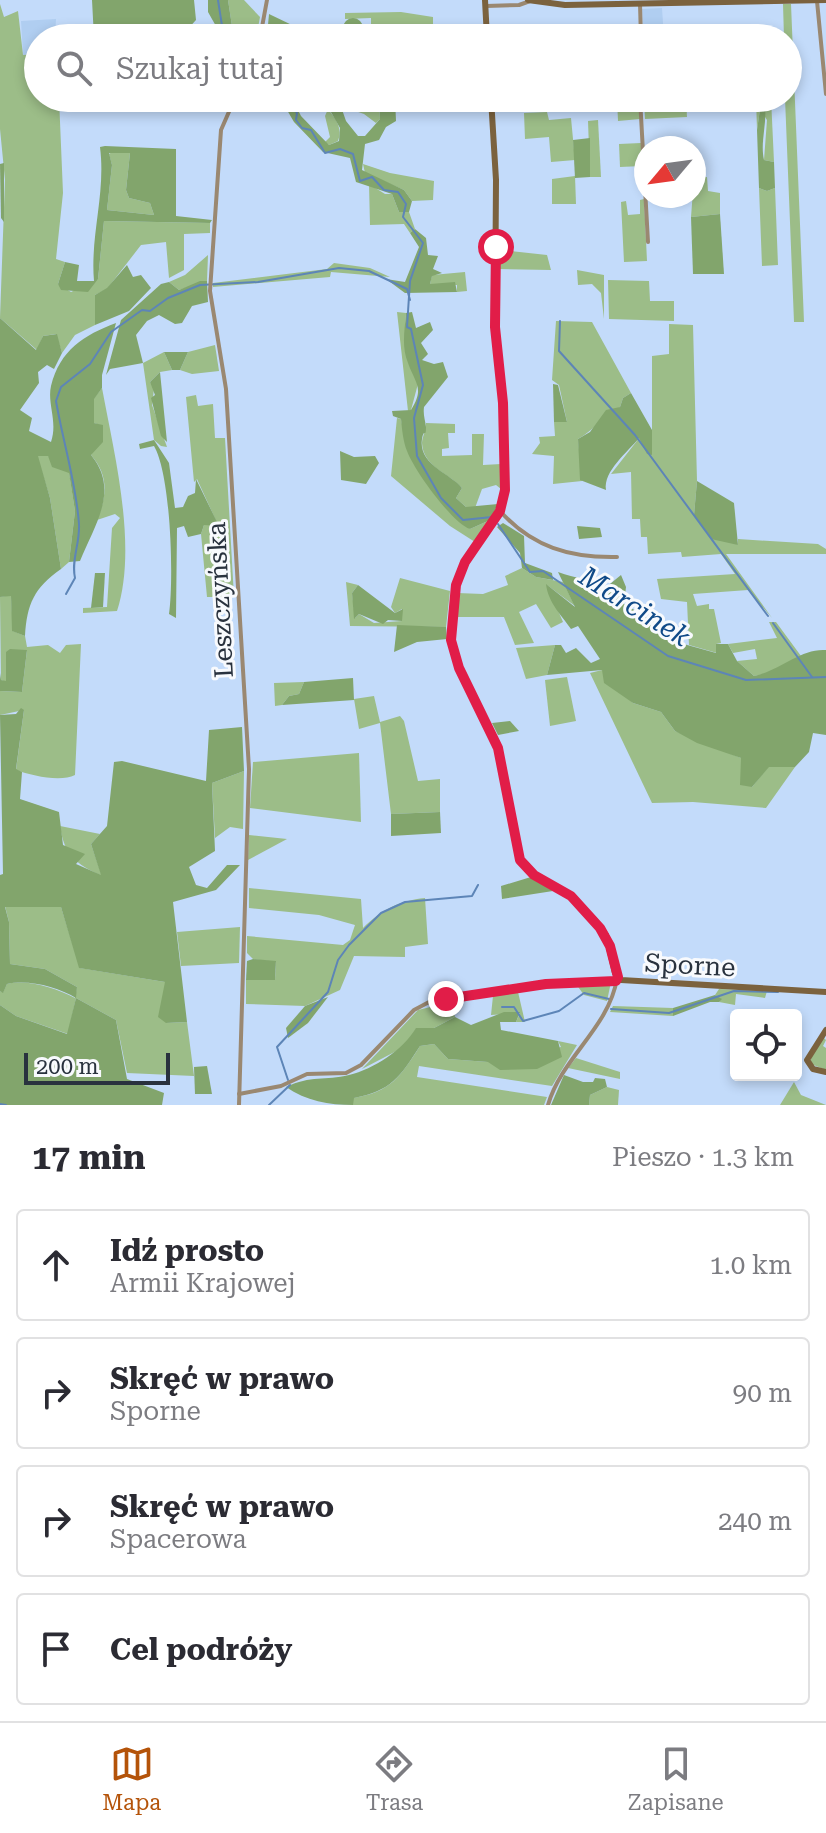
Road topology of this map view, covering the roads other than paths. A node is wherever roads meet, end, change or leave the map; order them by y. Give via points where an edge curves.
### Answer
1 (267, 0) edge
2 (529, 0) edge
3 (810, 0) edge
4 (826, 0) edge
5 (817, 1) edge
6 (672, 2) edge
7 (486, 3) edge
8 (640, 3) junction
9 (263, 24) edge
10 (487, 24) edge
11 (641, 24) edge
12 (826, 94) edge
13 (229, 112) edge
14 (492, 112) edge
15 (641, 112) edge
16 (648, 242) dead end
17 (500, 511) junction
18 (617, 557) dead end
19 (617, 979) junction
20 (826, 992) edge
21 (826, 1030) edge
22 (826, 1072) edge
23 (239, 1094) junction
24 (239, 1105) edge
25 (548, 1105) edge

1 - 9 street
2 - 7 street via 519,5
2 - 8 street via 548,5
3 - 5 street
3 - 6 street
4 - 5 street
5 - 12 street
6 - 8 street
7 - 10 street
8 - 11 street
13 - 23 street, Leszczyńska via 221,130 210,288 226,389 249,769
14 - 17 street via 495,327 505,478
15 - 16 street
17 - 18 street via 548,547 581,557
17 - 19 street, Sporne via 465,562 456,585 453,649 498,748 520,860 594,919 606,935
19 - 20 street, Sporne
19 - 23 street via 431,1001 414,1010 361,1065 346,1073 307,1074 281,1086
19 - 25 street via 608,1011 566,1067
21 - 22 street via 807,1060 813,1069
23 - 24 street, Leszczyńska

